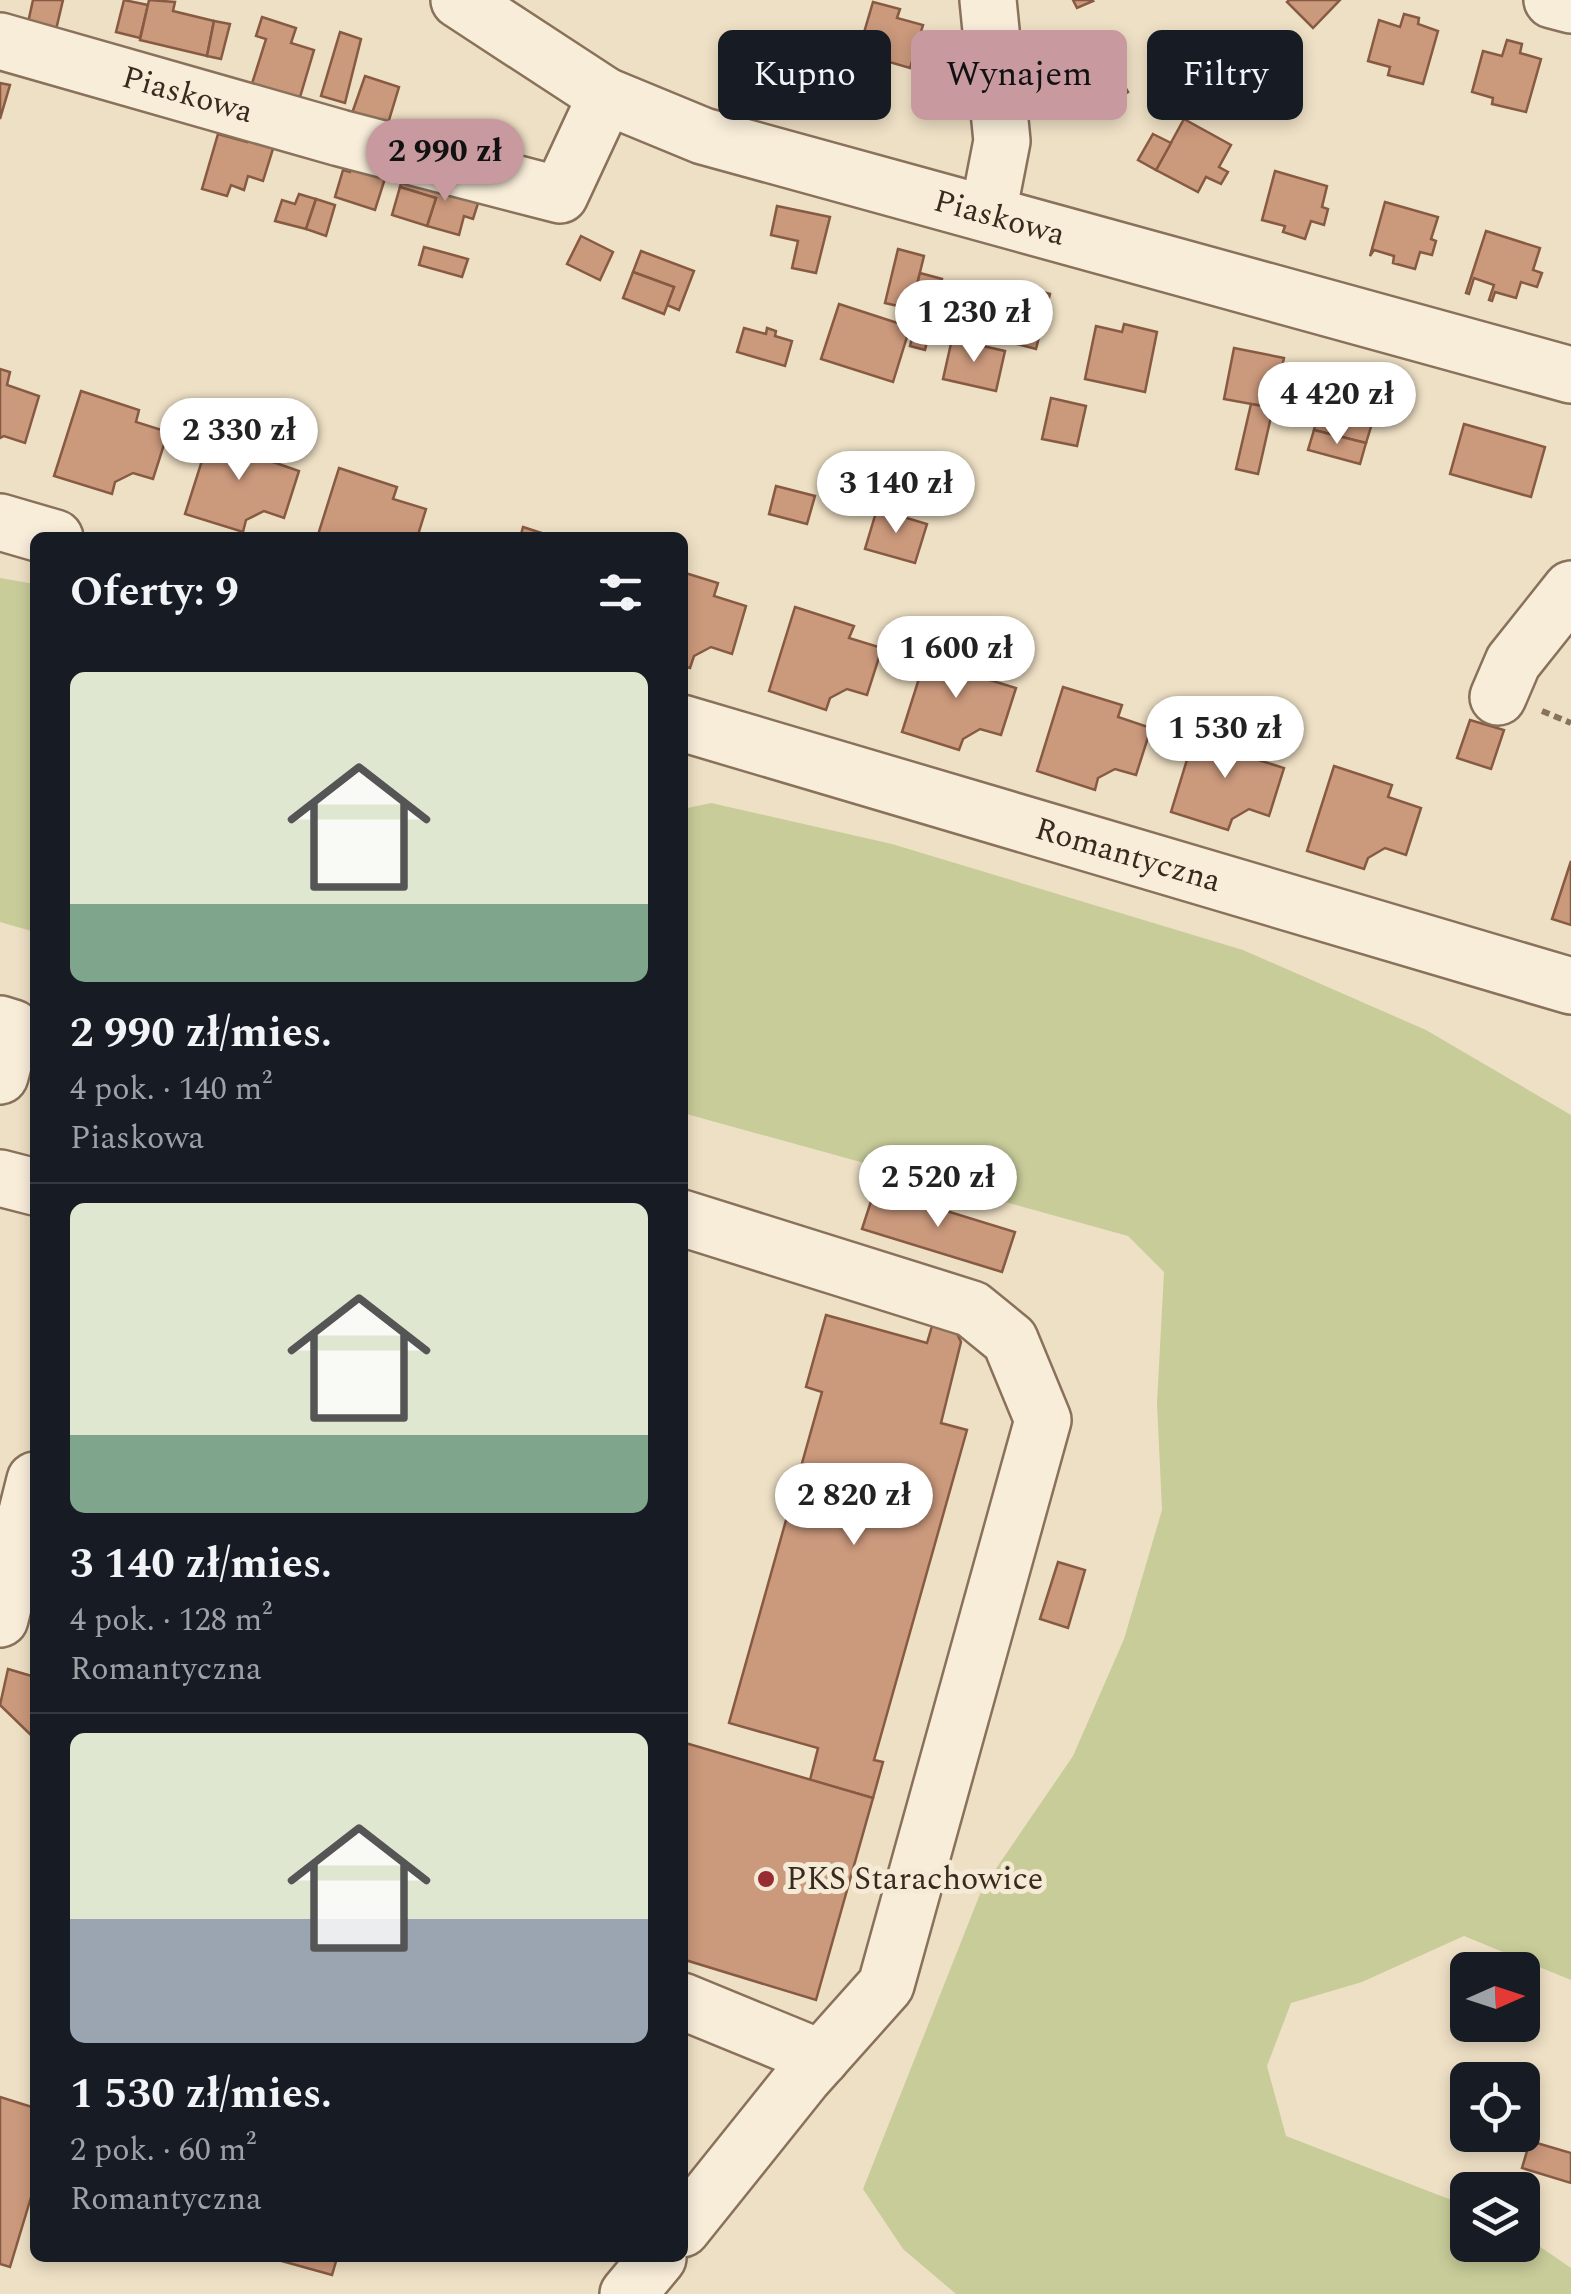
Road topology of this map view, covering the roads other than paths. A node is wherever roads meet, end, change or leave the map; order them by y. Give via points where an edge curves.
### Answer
1 (459, 0) edge
2 (988, 0) edge
3 (1552, 0) edge
4 (1571, 6) edge
5 (0, 41) edge
6 (606, 96) junction
7 (988, 213) junction
8 (1571, 376) edge
9 (0, 522) edge
10 (34, 532) edge
11 (1571, 588) edge
12 (1498, 697) dead end
13 (688, 725) edge
14 (1571, 986) edge
15 (0, 1024) edge
16 (0, 1076) edge
17 (0, 1178) edge
18 (30, 1187) edge
19 (688, 1220) edge
20 (30, 1496) edge
21 (6, 1573) edge
22 (688, 2003) edge
23 (820, 2058) junction
24 (688, 2221) edge
25 (655, 2262) edge
26 (628, 2294) edge

1 - 6 street, Piaskowa
2 - 7 street via 1002,141
3 - 4 street
5 - 6 street, Piaskowa via 560,195
6 - 7 street, Piaskowa via 703,136
7 - 8 street, Piaskowa
9 - 10 street
11 - 12 street via 1514,662
13 - 14 street, Romantyczna
15 - 16 street via 13,1028
17 - 18 street
19 - 23 street via 972,1309 1010,1340 1043,1420 886,1985
20 - 21 street
22 - 23 street
23 - 24 street
25 - 26 street

